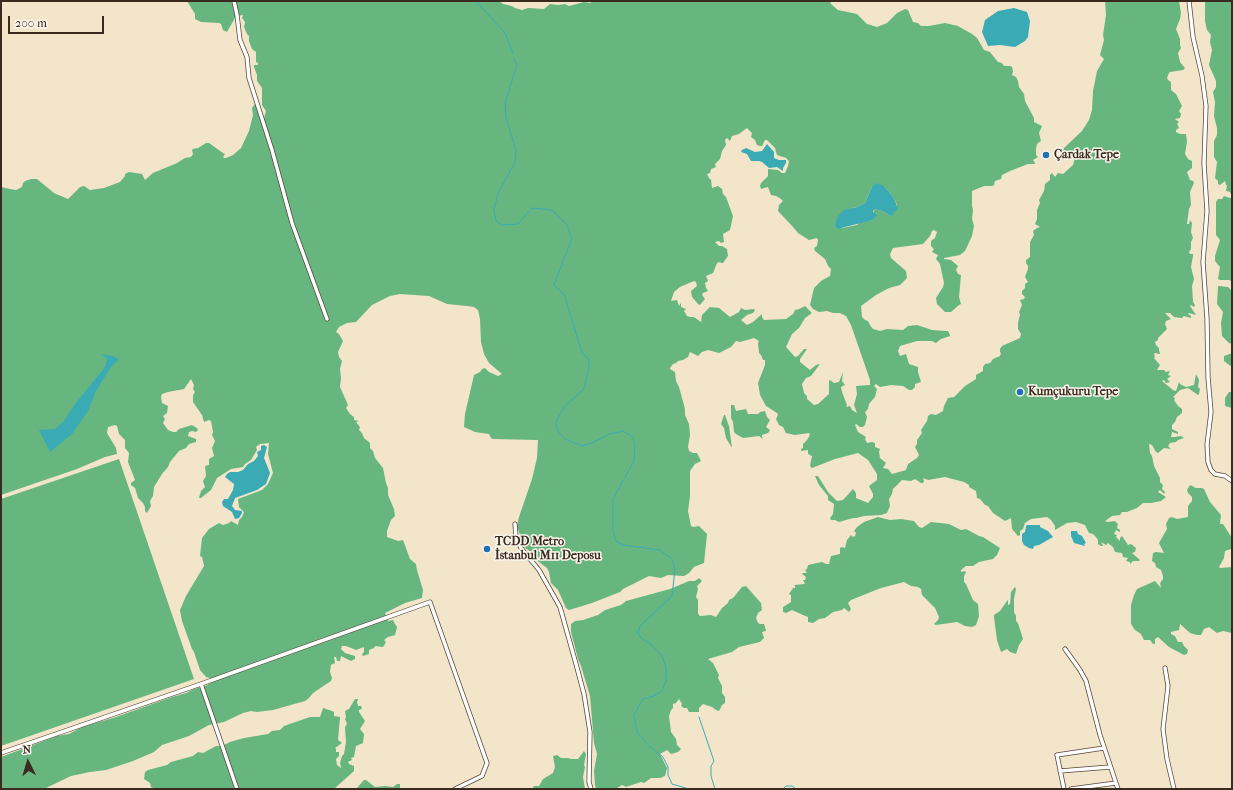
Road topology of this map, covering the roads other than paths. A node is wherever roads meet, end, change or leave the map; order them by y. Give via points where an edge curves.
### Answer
1 (234, 1) edge
2 (1189, 1) edge
3 (327, 319) dead end
4 (1232, 482) edge
5 (515, 524) dead end
6 (1065, 649) dead end
7 (1165, 668) dead end
8 (201, 684) junction
9 (1104, 748) junction
10 (1, 753) edge
11 (1110, 767) junction
12 (1060, 771) junction
13 (1116, 783) junction
14 (237, 789) edge
15 (455, 789) edge
16 (590, 789) edge
17 (1064, 789) edge
18 (1071, 789) edge
19 (1118, 789) edge
20 (1174, 789) edge

1 - 3 street via 240,40 247,57 249,78 292,223
2 - 4 street via 1206,106 1204,163 1207,211 1203,269 1211,401 1208,462 1215,474 1225,476
5 - 16 street via 516,538 521,548 540,570 560,607 584,694 590,732
6 - 9 street via 1086,681
7 - 20 street via 1168,686 1163,729
8 - 10 street
8 - 14 street
8 - 15 street via 430,602 487,763 482,776
9 - 11 street
9 - 12 street via 1056,755
11 - 12 street
11 - 13 street
12 - 17 street
13 - 18 street
13 - 19 street

